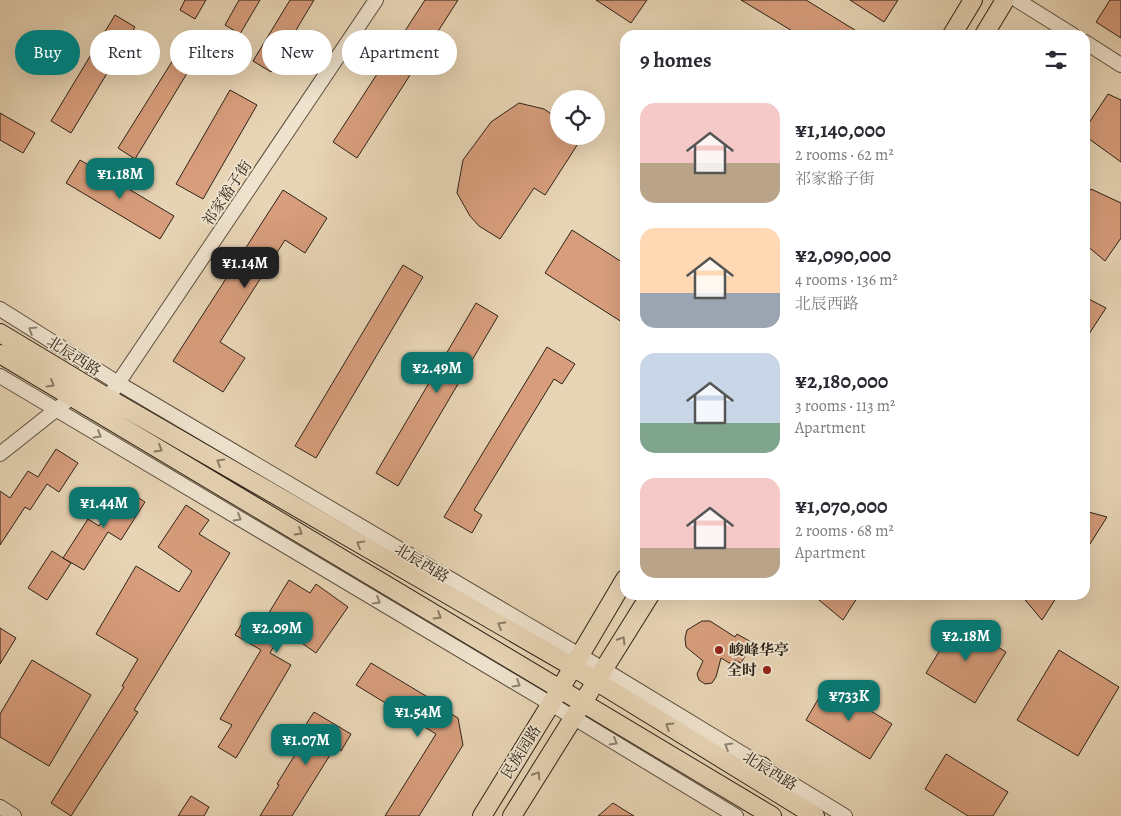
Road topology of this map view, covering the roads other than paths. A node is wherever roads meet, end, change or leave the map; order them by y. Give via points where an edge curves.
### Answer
1 (376, 0) edge
2 (973, 0) edge
3 (1005, 0) edge
4 (1017, 0) edge
5 (955, 30) edge
6 (987, 30) edge
7 (1065, 30) edge
8 (1090, 45) edge
9 (1121, 65) edge
10 (0, 310) edge
11 (0, 333) edge
12 (0, 354) edge
13 (0, 376) edge
14 (118, 383) junction
15 (72, 397) junction
16 (108, 398) junction
17 (56, 410) junction
18 (0, 454) edge
19 (620, 588) edge
20 (647, 600) edge
21 (577, 662) junction
22 (599, 675) junction
23 (560, 689) junction
24 (582, 702) junction
25 (551, 704) junction
26 (573, 717) junction
27 (762, 766) junction
28 (794, 804) junction
29 (0, 807) edge
30 (763, 814) edge
31 (14, 816) edge
32 (482, 816) edge
33 (512, 816) edge
34 (736, 816) edge
35 (815, 816) edge
36 (845, 816) edge

1 - 14 street, 祁家豁子街
2 - 5 main road
3 - 6 main road
4 - 7 street
8 - 9 street
14 -> 10 street, 北辰西路
11 - 16 main road, 北辰西路
12 -> 15 main road
13 - 17 street
14 - 16 street, 祁家豁子街
14 - 21 street, 北辰西路
15 - 16 street
15 - 17 street
15 -> 23 main road
21 -> 16 main road, 北辰西路
17 - 18 street
17 -> 25 street
19 - 21 main road, 民族园路
22 -> 20 main road, 民族园路
21 - 22 main road, 北辰西路
21 - 23 main road, 民族园路
22 - 24 main road, 民族园路
27 -> 22 street, 北辰西路
28 -> 22 main road, 北辰西路
23 - 24 main road
23 - 25 main road, 民族园路
24 - 26 main road, 民族园路
24 - 30 main road
25 - 26 street
25 - 32 main road, 民族园路
33 -> 26 main road, 民族园路
26 -> 34 street
27 - 28 main road
27 - 36 street, 北辰西路
28 - 35 main road, 北辰西路
29 - 31 street

